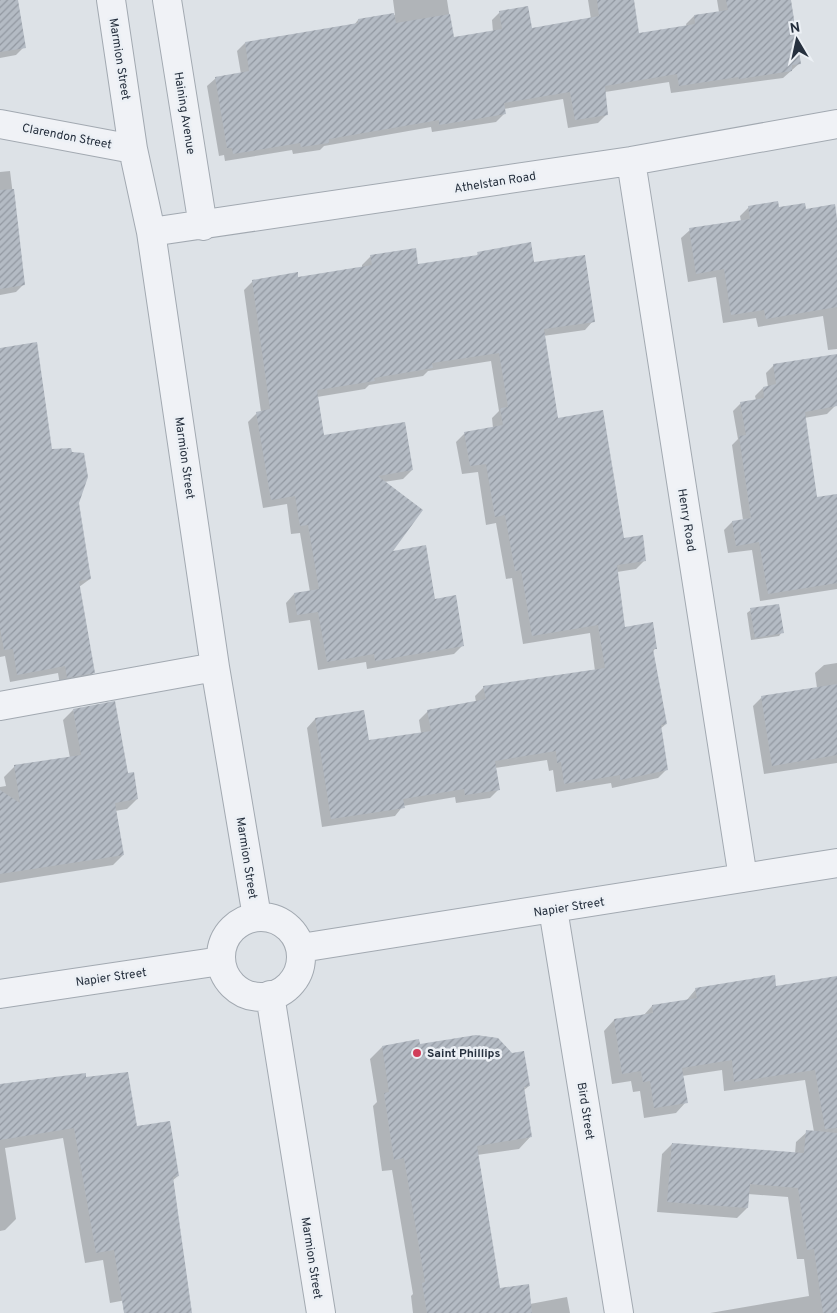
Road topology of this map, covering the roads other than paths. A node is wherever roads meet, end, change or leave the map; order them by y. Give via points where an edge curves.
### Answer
1 (111, 0) edge
2 (167, 0) edge
3 (0, 124) edge
4 (837, 124) edge
5 (133, 149) junction
6 (631, 161) junction
7 (203, 226) junction
8 (151, 232) junction
9 (215, 666) junction
10 (0, 706) edge
11 (837, 863) edge
12 (743, 878) junction
13 (553, 909) junction
14 (257, 917) junction
15 (301, 948) junction
16 (221, 961) junction
17 (0, 994) edge
18 (270, 995) junction
19 (321, 1313) edge
20 (619, 1313) edge

1 - 5 street, Marmion Street
2 - 7 street, Haining Avenue
3 - 5 street, Clarendon Street
4 - 6 street, Athelstan Road
5 - 8 street, Marmion Street
6 - 7 street, Athelstan Road
6 - 12 street, Henry Road
7 - 8 street, Athelstan Road
8 - 9 street, Marmion Street
9 - 10 street
9 - 14 street, Marmion Street
11 - 12 street, Napier Street
12 - 13 street, Napier Street
13 - 15 street, Napier Street
13 - 20 street, Bird Street
14 - 15 street via 268,917 290,928
14 - 16 street via 234,927 226,937
15 - 18 street via 299,971 293,981 279,993
16 - 17 street, Napier Street
16 - 18 street via 231,983 240,990 250,995
18 - 19 street, Marmion Street

